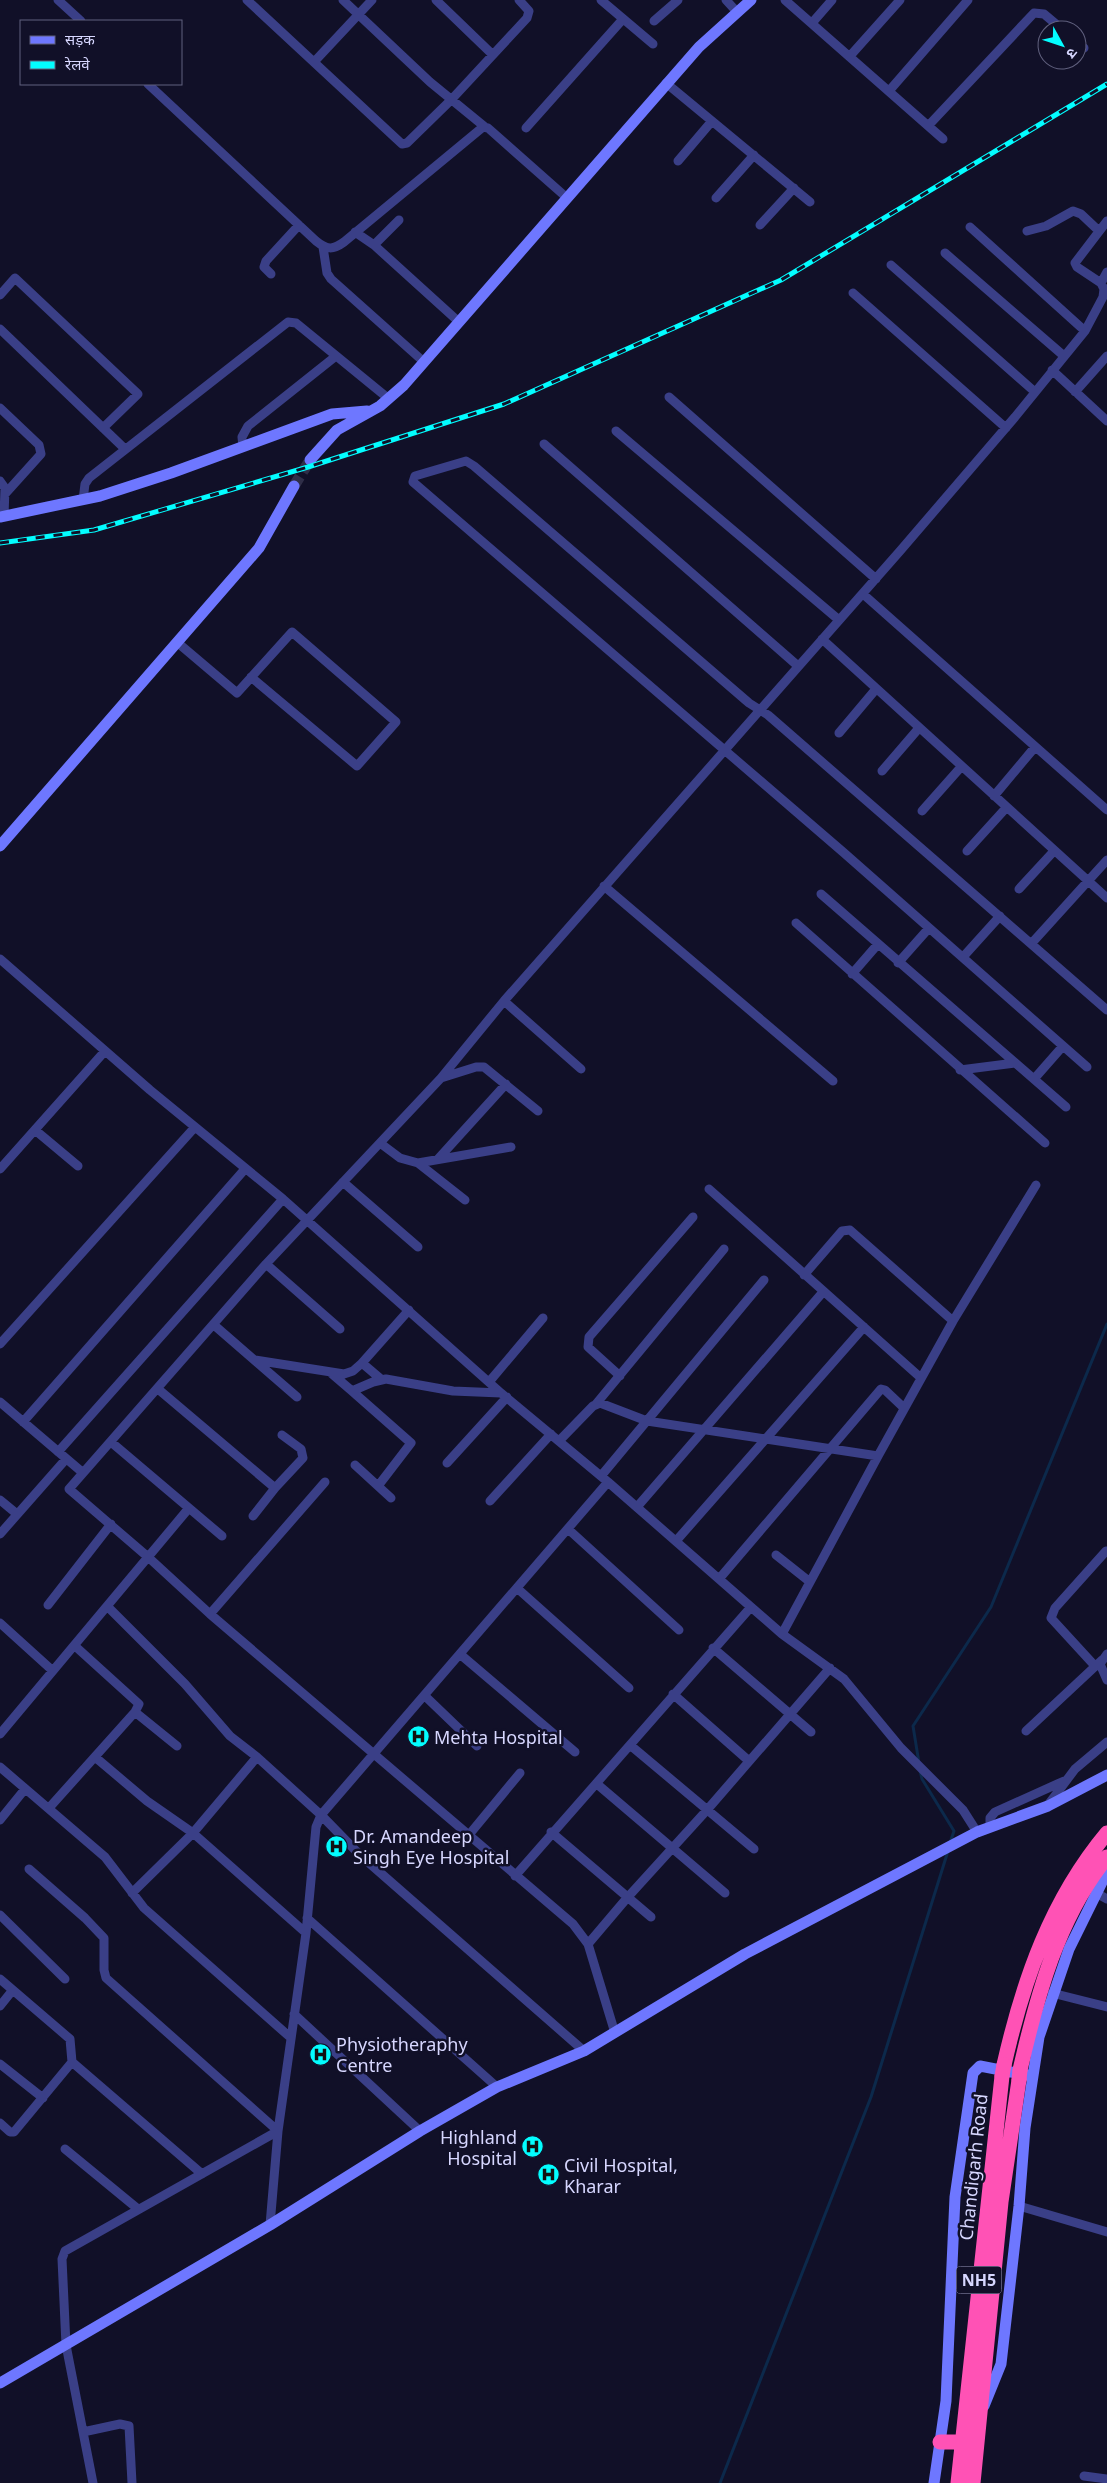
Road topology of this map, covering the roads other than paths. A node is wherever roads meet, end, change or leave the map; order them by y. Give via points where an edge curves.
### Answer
1 (58, 0) edge
2 (247, 0) edge
3 (343, 0) edge
4 (372, 0) edge
5 (436, 0) edge
6 (519, 0) edge
7 (601, 0) edge
8 (678, 0) edge
9 (726, 0) edge
10 (751, 0) edge
11 (785, 0) edge
12 (832, 0) edge
13 (900, 0) edge
14 (968, 0) edge
15 (737, 12) junction
16 (358, 15) junction
17 (623, 19) junction
18 (80, 20) edge
19 (1051, 20) edge
20 (654, 22) dead end
21 (812, 24) junction
22 (653, 44) dead end
23 (493, 55) junction
24 (850, 56) junction
25 (314, 62) junction
26 (666, 83) junction
27 (149, 85) edge
28 (889, 91) junction
29 (451, 100) junction
30 (712, 121) junction
31 (928, 126) junction
32 (485, 127) junction
33 (526, 128) dead end
34 (943, 139) dead end
35 (754, 155) junction
36 (678, 161) dead end
37 (794, 188) junction
38 (566, 197) junction
39 (716, 198) dead end
40 (810, 202) dead end
41 (399, 220) dead end
42 (1107, 221) edge
43 (299, 225) junction
44 (760, 225) dead end
45 (970, 227) dead end
46 (1027, 230) dead end
47 (1099, 231) junction
48 (355, 232) junction
49 (374, 246) junction
50 (323, 247) junction
51 (945, 253) dead end
52 (892, 265) dead end
53 (1107, 272) edge
54 (271, 274) dead end
55 (1101, 283) junction
56 (853, 293) dead end
57 (0, 294) edge
58 (459, 322) junction
59 (0, 329) edge
60 (1085, 331) junction
61 (336, 356) junction
62 (1064, 356) junction
63 (1107, 356) edge
64 (424, 362) junction
65 (1052, 370) junction
66 (1035, 392) junction
67 (1075, 392) junction
68 (669, 397) dead end
69 (389, 399) junction
70 (0, 408) edge
71 (371, 410) junction
72 (1107, 421) edge
73 (103, 428) junction
74 (1006, 428) junction
75 (616, 431) dead end
76 (544, 444) dead end
77 (243, 447) junction
78 (125, 449) junction
79 (310, 460) tunnel mouth
80 (0, 481) edge
81 (294, 486) tunnel mouth
82 (5, 494) junction
83 (83, 500) junction
84 (2, 517) edge
85 (876, 579) junction
86 (863, 594) junction
87 (839, 620) junction
88 (822, 639) junction
89 (178, 643) junction
90 (798, 666) junction
91 (251, 677) junction
92 (876, 689) junction
93 (760, 708) junction
94 (919, 728) junction
95 (839, 733) dead end
96 (1035, 747) junction
97 (724, 750) junction
98 (962, 767) junction
99 (882, 771) dead end
100 (994, 796) junction
101 (1006, 808) junction
102 (1107, 810) edge
103 (922, 811) dead end
104 (0, 846) edge
105 (968, 851) dead end
106 (1054, 851) junction
107 (1107, 860) edge
108 (1090, 881) junction
109 (604, 886) junction
110 (1019, 889) dead end
111 (821, 894) dead end
112 (1107, 898) edge
113 (1000, 916) junction
114 (796, 923) dead end
115 (929, 928) junction
116 (878, 944) junction
117 (1031, 944) junction
118 (963, 958) junction
119 (0, 960) edge
120 (898, 963) junction
121 (852, 974) junction
122 (504, 1001) junction
123 (1107, 1010) edge
124 (1063, 1046) junction
125 (106, 1052) junction
126 (1015, 1063) junction
127 (1087, 1067) dead end
128 (581, 1069) dead end
129 (960, 1070) junction
130 (441, 1078) junction
131 (1034, 1079) junction
132 (832, 1082) dead end
133 (506, 1084) junction
134 (1066, 1108) dead end
135 (538, 1111) dead end
136 (195, 1127) junction
137 (35, 1130) junction
138 (380, 1143) junction
139 (1045, 1143) dead end
140 (511, 1147) dead end
141 (438, 1159) junction
142 (418, 1163) junction
143 (78, 1166) dead end
144 (0, 1169) edge
145 (245, 1169) junction
146 (343, 1182) junction
147 (1036, 1185) dead end
148 (709, 1188) dead end
149 (283, 1199) junction
150 (465, 1200) dead end
151 (694, 1217) dead end
152 (307, 1220) junction
153 (418, 1247) dead end
154 (724, 1250) dead end
155 (266, 1264) junction
156 (804, 1276) junction
157 (764, 1280) dead end
158 (823, 1292) junction
159 (409, 1310) junction
160 (543, 1318) dead end
161 (953, 1321) junction
162 (214, 1325) junction
163 (864, 1327) junction
164 (340, 1329) dead end
165 (0, 1344) edge
166 (256, 1360) junction
167 (362, 1362) junction
168 (330, 1372) junction
169 (620, 1376) junction
170 (921, 1378) junction
171 (382, 1380) junction
172 (489, 1382) junction
173 (158, 1389) junction
174 (352, 1391) junction
175 (504, 1395) junction
176 (297, 1398) dead end
177 (0, 1402) edge
178 (596, 1404) junction
179 (904, 1408) junction
180 (647, 1421) junction
181 (23, 1422) junction
182 (704, 1429) junction
183 (550, 1434) junction
184 (282, 1435) dead end
185 (766, 1438) junction
186 (559, 1441) junction
187 (111, 1442) junction
188 (832, 1448) junction
189 (58, 1452) junction
190 (878, 1456) junction
191 (66, 1459) junction
192 (447, 1463) dead end
193 (355, 1465) dead end
194 (82, 1472) junction
195 (605, 1479) junction
196 (325, 1482) dead end
197 (378, 1486) junction
198 (275, 1488) junction
199 (391, 1498) dead end
200 (0, 1500) edge
201 (490, 1501) dead end
202 (637, 1507) junction
203 (189, 1508) junction
204 (17, 1514) junction
205 (253, 1516) dead end
206 (111, 1524) junction
207 (568, 1529) junction
208 (0, 1534) edge
209 (222, 1536) dead end
210 (676, 1541) junction
211 (1106, 1550) edge
212 (776, 1555) dead end
213 (148, 1557) junction
214 (719, 1579) junction
215 (810, 1582) junction
216 (518, 1589) junction
217 (48, 1605) dead end
218 (108, 1607) junction
219 (751, 1607) junction
220 (210, 1614) junction
221 (0, 1623) edge
222 (679, 1630) dead end
223 (782, 1634) junction
224 (74, 1646) junction
225 (713, 1648) junction
226 (461, 1655) junction
227 (1101, 1660) edge
228 (830, 1668) junction
229 (54, 1671) junction
230 (1107, 1680) edge
231 (629, 1688) dead end
232 (673, 1694) junction
233 (425, 1696) junction
234 (135, 1712) junction
235 (789, 1714) junction
236 (2, 1727) edge
237 (1026, 1731) dead end
238 (811, 1732) dead end
239 (1107, 1742) edge
240 (630, 1745) junction
241 (176, 1746) dead end
242 (477, 1746) dead end
243 (575, 1752) dead end
244 (257, 1756) junction
245 (374, 1756) junction
246 (95, 1758) junction
247 (749, 1761) junction
248 (1, 1770) edge
249 (520, 1773) dead end
250 (1106, 1778) edge
251 (1064, 1781) junction
252 (597, 1784) junction
253 (25, 1789) junction
254 (1048, 1806) junction
255 (49, 1808) junction
256 (707, 1810) junction
257 (321, 1815) junction
258 (0, 1820) edge
259 (990, 1826) junction
260 (551, 1832) junction
261 (976, 1832) junction
262 (193, 1833) junction
263 (1107, 1833) edge
264 (468, 1836) junction
265 (672, 1848) junction
266 (754, 1849) dead end
267 (1107, 1857) edge
268 (29, 1869) dead end
269 (1107, 1872) edge
270 (515, 1876) junction
271 (132, 1893) junction
272 (725, 1893) dead end
273 (1096, 1893) junction
274 (627, 1898) junction
275 (1107, 1899) edge
276 (0, 1915) edge
277 (650, 1917) dead end
278 (306, 1918) junction
279 (306, 1933) junction
280 (588, 1944) junction
281 (66, 1978) dead end
282 (0, 1979) edge
283 (12, 1991) junction
284 (1052, 1994) junction
285 (0, 2006) edge
286 (1107, 2007) edge
287 (294, 2014) junction
288 (615, 2033) junction
289 (291, 2038) junction
290 (584, 2051) junction
291 (72, 2062) junction
292 (0, 2064) edge
293 (1024, 2075) junction
294 (497, 2087) junction
295 (43, 2098) junction
296 (0, 2123) edge
297 (278, 2131) junction
298 (420, 2131) junction
299 (65, 2149) dead end
300 (202, 2174) junction
301 (1019, 2206) junction
302 (138, 2210) junction
303 (270, 2225) junction
304 (1107, 2232) edge
305 (66, 2345) junction
306 (0, 2383) edge
307 (980, 2414) junction
308 (84, 2432) junction
309 (940, 2442) junction
310 (962, 2442) junction
311 (1084, 2476) dead end
312 (975, 2479) edge
313 (1107, 2479) edge
314 (93, 2483) edge
315 (132, 2483) edge
316 (934, 2483) edge
317 (958, 2483) edge

1 - 18 street
2 - 25 street
3 - 16 street
4 - 16 street
5 - 23 street
6 - 23 street via 527,7 529,15
7 - 17 street
8 - 20 street
9 - 15 street
10 - 15 street
11 - 21 street
12 - 21 street
13 - 24 street
14 - 28 street
15 - 26 street
16 - 25 street
16 - 29 street
17 - 22 street
17 - 33 street
19 - 31 street via 1044,14 1034,13
21 - 24 street
23 - 29 street
24 - 28 street
25 - 29 street via 402,144 407,143
26 - 30 street
26 - 38 street
27 - 43 street
28 - 31 street
29 - 32 street
30 - 35 street
30 - 36 street
31 - 34 street
32 - 38 street
32 - 48 street
35 - 37 street
35 - 39 street
37 - 40 street
37 - 44 street
38 - 58 street
41 - 49 street
42 - 47 street
43 - 50 street
43 - 54 street via 266,261 264,267
45 - 60 street
46 - 47 street via 1046,226 1073,210
47 - 55 street via 1075,263
48 - 49 street
48 - 50 street via 336,248
49 - 58 street
50 - 64 street via 331,279
51 - 62 street
52 - 66 street
53 - 55 street
55 - 60 street via 1103,297
56 - 74 street
57 - 73 street via 15,278 138,394
58 - 64 street
59 - 73 street
60 - 62 street
61 - 69 street
61 - 77 street via 248,426 242,437
61 - 78 street via 296,323 288,322
62 - 65 street
63 - 67 street
64 - 69 street
65 - 66 street
65 - 67 street
66 - 74 street
67 - 72 street
68 - 85 street
69 - 71 street
70 - 82 street via 41,450 41,454
71 - 77 street via 332,414
71 - 79 street via 337,430
73 - 78 street
74 - 85 street
75 - 87 street
76 - 90 street
77 - 83 street
78 - 83 street via 86,480
80 - 82 street
81 - 89 street via 259,548
82 - 84 street
83 - 84 street
85 - 86 street
86 - 87 street
86 - 96 street
87 - 88 street
88 - 90 street
88 - 92 street
89 - 91 street via 236,693
89 - 104 street
90 - 93 street
91 - 91 street via 292,632 396,722 357,766
92 - 94 street
92 - 95 street
93 - 97 street
93 - 97 street via 749,703 474,466 466,461 416,476 414,482
93 - 113 street
94 - 98 street
94 - 99 street
96 - 100 street
96 - 102 street
97 - 109 street
97 - 115 street
98 - 100 street
98 - 103 street
100 - 101 street
101 - 105 street
101 - 106 street
106 - 108 street
106 - 110 street
107 - 108 street
108 - 112 street
108 - 117 street
109 - 122 street
109 - 132 street
111 - 116 street
113 - 117 street
113 - 118 street
114 - 121 street
115 - 118 street
115 - 120 street
116 - 120 street
116 - 121 street
117 - 123 street
118 - 124 street
119 - 125 street
120 - 126 street
121 - 129 street
122 - 128 street
122 - 130 street
124 - 127 street
124 - 131 street
125 - 136 street
125 - 137 street
126 - 129 street
126 - 131 street
129 - 139 street
130 - 133 street via 484,1067
130 - 138 street
131 - 134 street
133 - 135 street
133 - 141 street
136 - 145 street
136 - 165 street
137 - 143 street
137 - 144 street
138 - 142 street via 400,1158
138 - 146 street
140 - 141 street
141 - 142 street
142 - 150 street
145 - 149 street
145 - 181 street
146 - 152 street
146 - 153 street
147 - 161 street
148 - 156 street
149 - 152 street
149 - 189 street
151 - 169 street via 589,1337 588,1347
152 - 155 street
152 - 159 street
154 - 169 street
155 - 162 street
155 - 164 street
156 - 158 street
156 - 161 street via 842,1231 850,1230
157 - 180 street
158 - 163 street
158 - 182 street
159 - 167 street
159 - 172 street
160 - 172 street
161 - 170 street
162 - 166 street
162 - 173 street
163 - 170 street
163 - 185 street
166 - 168 street
166 - 176 street
167 - 168 street via 349,1372
167 - 171 street
168 - 174 street
169 - 178 street
170 - 179 street
171 - 174 street
171 - 175 street
172 - 175 street
173 - 187 street
173 - 198 street
174 - 197 street via 411,1443
175 - 183 street
175 - 192 street
177 - 181 street
178 - 180 street via 604,1404
178 - 186 street
179 - 188 street via 881,1389
179 - 190 street
180 - 182 street
180 - 195 street
181 - 189 street
182 - 185 street
182 - 202 street
183 - 186 street
183 - 201 street
184 - 198 street via 304,1454
185 - 188 street
185 - 210 street
186 - 195 street
187 - 194 street
187 - 203 street
188 - 190 street
188 - 214 street
189 - 191 street
190 - 215 street
191 - 194 street
191 - 204 street
193 - 197 street
194 - 206 street via 69,1489
195 - 202 street
195 - 207 street
196 - 220 street
197 - 199 street
198 - 205 street
200 - 204 street
202 - 210 street
203 - 209 street
203 - 213 street
204 - 208 street
206 - 213 street
206 - 217 street
207 - 216 street
207 - 222 street
210 - 214 street
211 - 227 street via 1055,1608 1051,1618
212 - 215 street
213 - 218 street
213 - 220 street
214 - 219 street
215 - 223 street
216 - 226 street
216 - 231 street
218 - 224 street
218 - 244 street via 185,1684 219,1726
219 - 223 street
219 - 225 street
220 - 245 street
221 - 229 street
223 - 228 street
224 - 229 street
224 - 234 street via 136,1700 139,1704
225 - 232 street
225 - 235 street
226 - 233 street
226 - 243 street
227 - 230 street via 1100,1669
227 - 237 street
228 - 235 street
228 - 261 street via 852,1686 884,1728 963,1810
229 - 236 street
232 - 240 street
232 - 247 street
233 - 242 street
233 - 245 street
234 - 241 street
234 - 246 street
235 - 238 street
235 - 247 street
239 - 251 street
240 - 252 street
240 - 256 street
244 - 257 street
244 - 262 street
245 - 257 street
245 - 264 street
246 - 255 street
246 - 262 street
247 - 256 street
248 - 253 street
249 - 264 street
250 - 254 street
251 - 254 street
251 - 259 street via 996,1812 990,1818
252 - 260 street
252 - 265 street
253 - 255 street
253 - 258 street
254 - 259 street
255 - 271 street via 116,1868
256 - 265 street
256 - 266 street
257 - 278 street via 316,1827
257 - 290 street via 360,1855
259 - 261 street
260 - 270 street
260 - 274 street
261 - 288 street via 746,1954
262 - 271 street
262 - 279 street
263 - 310 highway, Chandigarh Road / NH5 via 1076,1874 1034,1956 1020,1996 1003,2071
264 - 270 street
265 - 272 street
265 - 274 street
267 - 293 highway, NH5 via 1075,1907 1042,1982
268 - 297 street via 104,1938 106,1978
269 - 273 street
270 - 280 street via 573,1924
271 - 289 street via 144,1908
273 - 275 street
273 - 284 street
274 - 277 street
274 - 280 street
276 - 281 street
278 - 279 street
278 - 294 street
279 - 287 street
280 - 288 street
282 - 283 street
283 - 285 street
283 - 291 street via 70,2038
284 - 286 street
284 - 293 street
287 - 289 street
287 - 298 street
288 - 290 street
289 - 297 street
290 - 294 street
291 - 295 street
291 - 300 street
292 - 295 street
293 - 301 street via 1026,2128
293 - 307 highway, NH5 via 1001,2202
293 - 309 street via 980,2066 973,2073 955,2197 946,2401
294 - 298 street
295 - 296 street via 14,2132
297 - 300 street
297 - 303 street
298 - 303 street
299 - 302 street
300 - 302 street
301 - 304 street
301 - 307 street via 1001,2364
302 - 305 street via 65,2251 62,2259
303 - 305 street
305 - 306 street
305 - 308 street
307 - 312 highway, NH5
308 - 314 street
308 - 315 street via 120,2424 129,2426
309 - 310 highway
309 - 316 street
310 - 317 highway, Chandigarh Road / NH5
311 - 313 street

